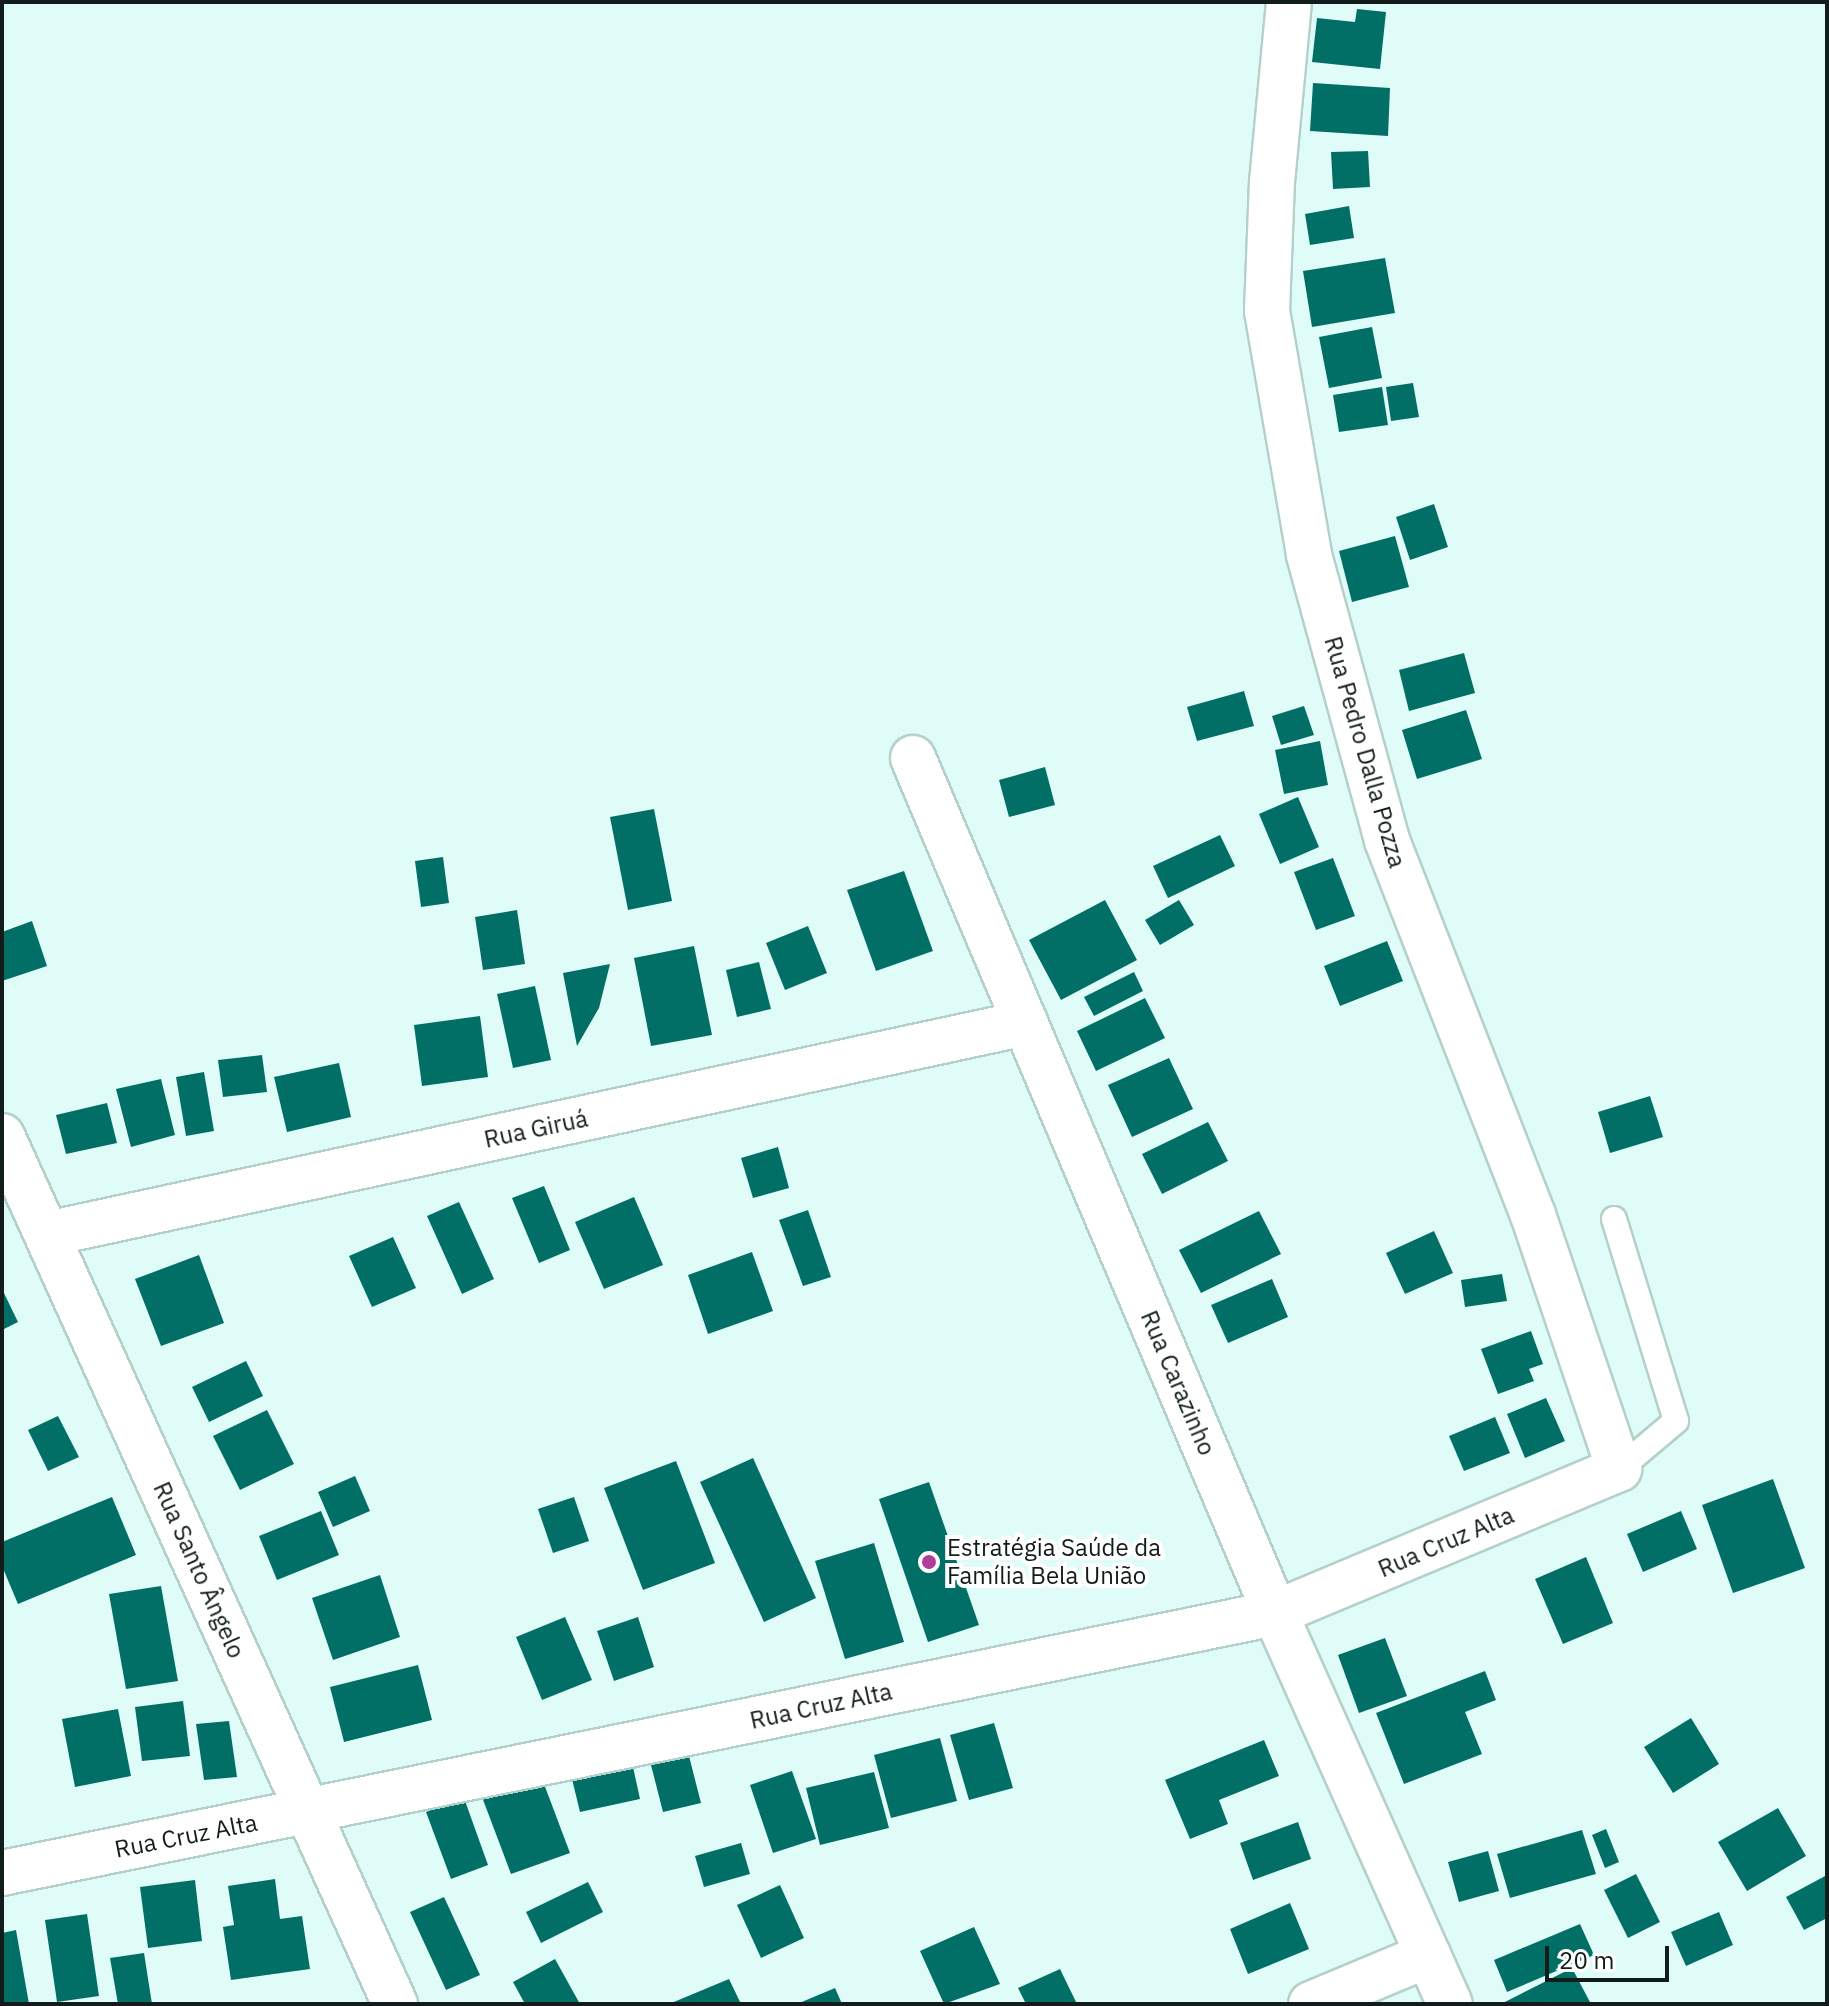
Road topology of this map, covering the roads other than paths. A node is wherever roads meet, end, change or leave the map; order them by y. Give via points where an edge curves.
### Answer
1 (1289, 2) edge
2 (913, 758) dead end
3 (1025, 1023) junction
4 (2, 1136) edge
5 (1614, 1219) dead end
6 (47, 1234) junction
7 (1619, 1469) junction
8 (1275, 1613) junction
9 (308, 1811) junction
10 (2, 1873) edge
11 (1428, 1955) junction
12 (395, 2004) edge
13 (1311, 2004) edge
14 (1450, 2004) edge

1 - 7 street, Rua Pedro Dalla Pozza via 1272,182 1267,311 1309,554 1387,840 1533,1215
2 - 3 street, Rua Carazinho
3 - 6 street, Rua Giruá
3 - 8 street, Rua Carazinho
4 - 6 street, Rua Santo Ângelo
5 - 7 lane via 1676,1421
6 - 9 street, Rua Santo Ângelo
7 - 8 street, Rua Cruz Alta
8 - 9 street, Rua Cruz Alta
8 - 11 street, Rua Carazinho
9 - 10 street, Rua Cruz Alta
9 - 12 street, Rua Santo Ângelo
11 - 13 street
11 - 14 street, Rua Carazinho

